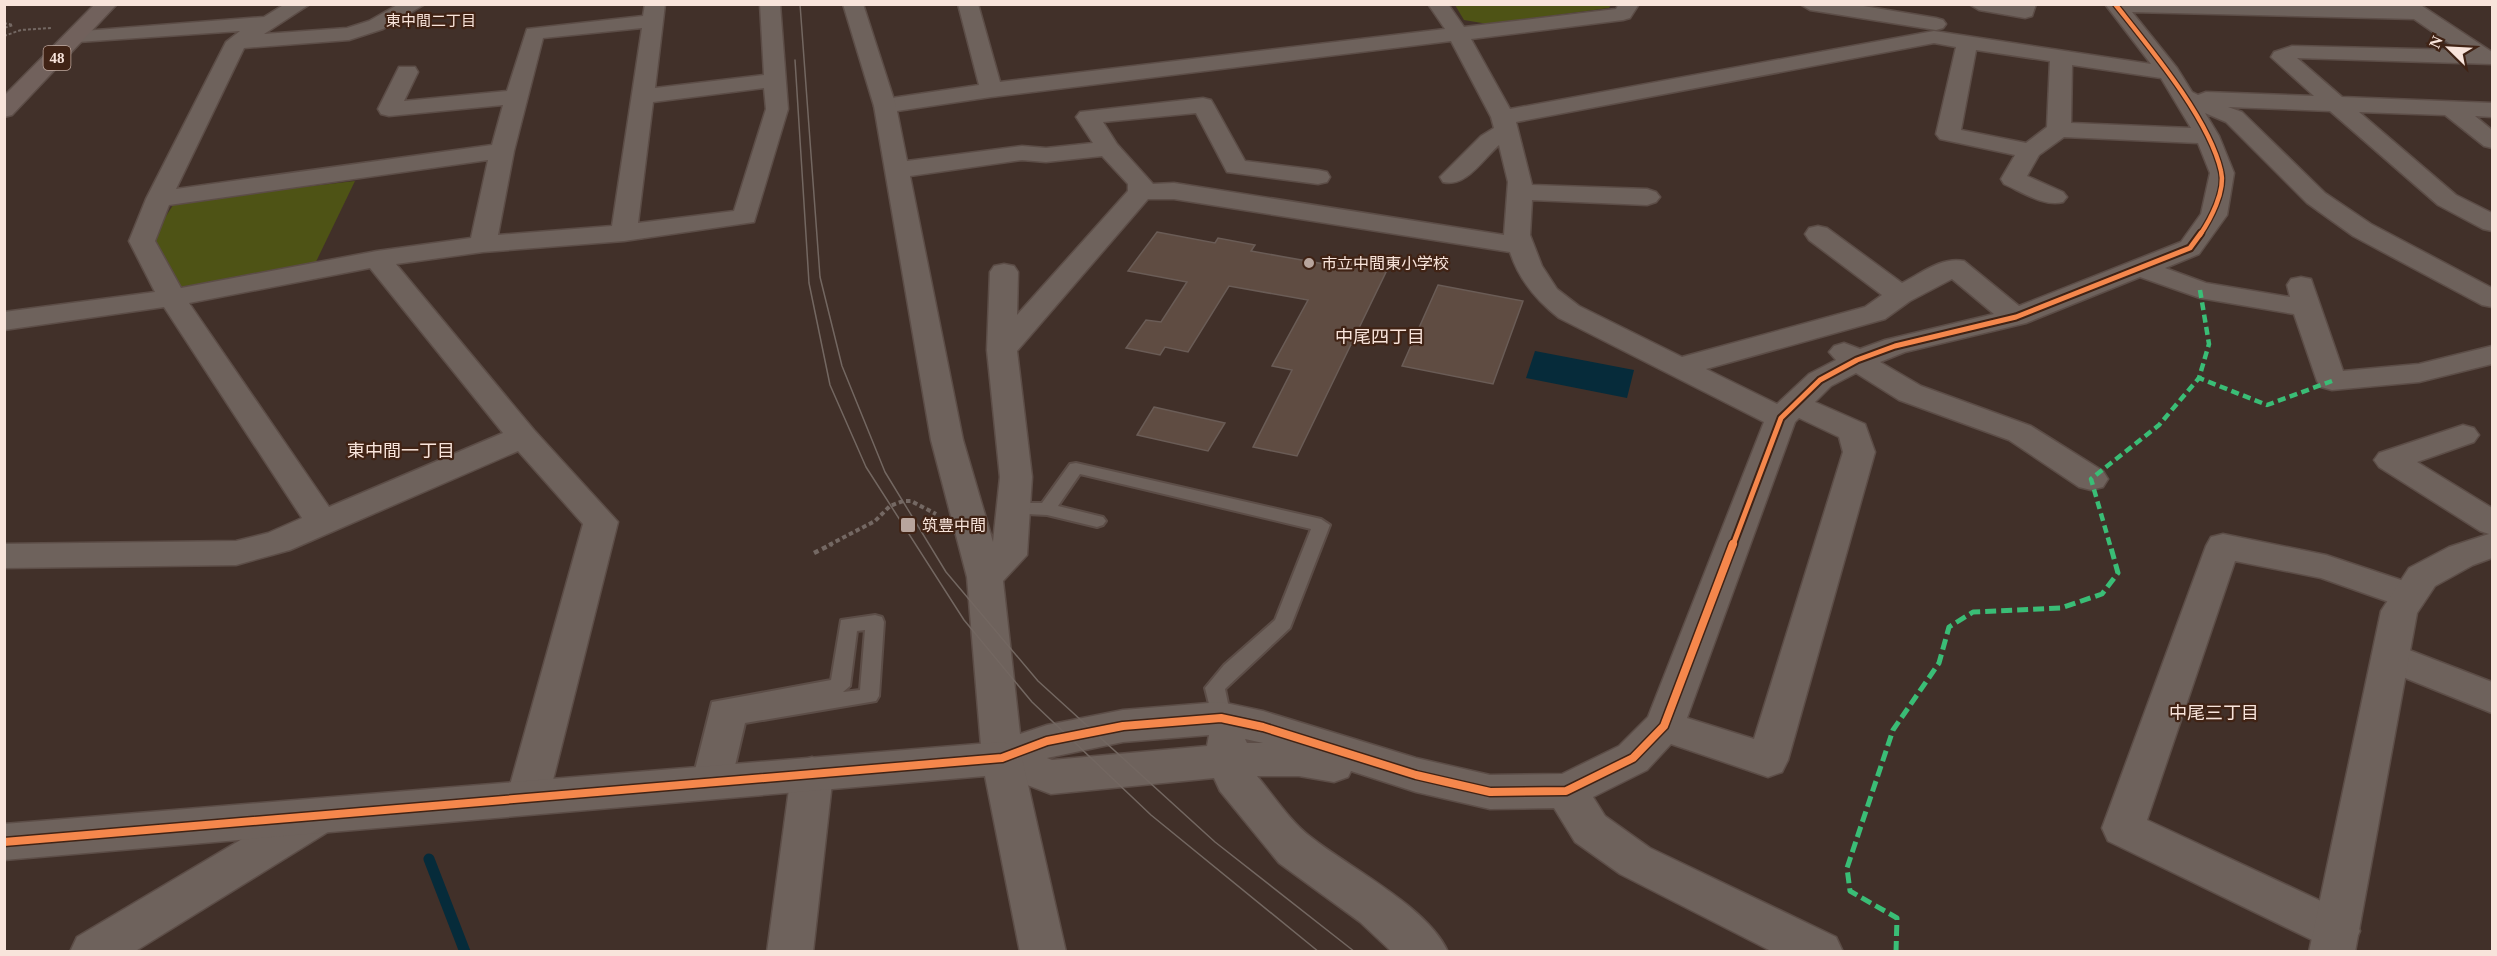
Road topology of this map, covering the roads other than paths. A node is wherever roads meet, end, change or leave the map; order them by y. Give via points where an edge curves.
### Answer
1 (107, 4) edge
2 (232, 4) edge
3 (300, 4) edge
4 (415, 4) edge
5 (770, 4) edge
6 (854, 4) edge
7 (968, 4) edge
8 (1438, 4) edge
9 (1629, 4) edge
10 (1810, 4) edge
11 (1979, 4) edge
12 (2026, 4) edge
13 (2115, 5) edge
14 (2411, 9) edge
15 (654, 13) edge
16 (1937, 22) edge
17 (267, 23) junction
18 (217, 26) junction
19 (1458, 34) junction
20 (78, 36) junction
21 (236, 42) junction
22 (1967, 43) junction
23 (2061, 58) junction
24 (2488, 60) edge
25 (407, 72) dead end
26 (774, 80) junction
27 (2176, 85) junction
28 (991, 90) junction
29 (644, 96) junction
30 (516, 97) junction
31 (2336, 105) junction
32 (885, 106) junction
33 (2450, 108) junction
34 (4, 110) edge
35 (2493, 110) edge
36 (1505, 124) junction
37 (2059, 130) junction
38 (2208, 136) junction
39 (2493, 141) edge
40 (1108, 148) junction
41 (502, 151) junction
42 (2030, 152) junction
43 (897, 170) junction
44 (1318, 177) dead end
45 (1452, 177) dead end
46 (1141, 192) junction
47 (1520, 192) junction
48 (1647, 197) dead end
49 (2054, 197) dead end
50 (159, 199) junction
51 (2493, 223) edge
52 (624, 233) junction
53 (1818, 234) dead end
54 (483, 244) junction
55 (1521, 246) junction
56 (377, 259) junction
57 (2138, 267) junction
58 (1004, 272) dead end
59 (1900, 295) junction
60 (172, 298) junction
61 (2493, 299) edge
62 (2016, 317) junction
63 (4, 321) edge
64 (1813, 330) junction
65 (1002, 350) junction
66 (2493, 355) edge
67 (1857, 360) junction
68 (1678, 367) junction
69 (1787, 411) junction
70 (2463, 435) dead end
71 (523, 438) junction
72 (2091, 479) dead end
73 (1013, 509) junction
74 (1047, 509) junction
75 (1097, 521) dead end
76 (322, 522) junction
77 (2493, 523) edge
78 (2493, 545) edge
79 (4, 556) edge
80 (985, 577) junction
81 (2409, 596) junction
82 (2391, 657) junction
83 (2493, 698) edge
84 (1221, 718) junction
85 (1664, 726) junction
86 (1002, 758) junction
87 (1231, 760) junction
88 (812, 774) junction
89 (1416, 775) junction
90 (712, 781) junction
91 (1566, 791) junction
92 (528, 796) junction
93 (316, 816) junction
94 (4, 842) edge
95 (2334, 941) edge
96 (93, 951) edge
97 (790, 951) edge
98 (1043, 951) edge
99 (1425, 951) edge
100 (1820, 951) edge

1 - 20 main road, 48
2 - 18 street
3 - 17 street
4 - 21 street via 376,26 349,34
5 - 26 street
6 - 32 street
7 - 28 street
8 - 19 street
9 - 19 street via 1623,14
10 - 16 street
11 - 12 street via 2025,12
13 - 14 street
13 - 27 street
14 - 24 street
15 - 29 street
15 - 30 street via 534,33
16 - 22 street
16 - 36 street
17 - 18 street
17 - 21 street
18 - 20 street
19 - 28 street
19 - 36 street
20 - 34 main road, 48
21 - 50 street
22 - 23 street
22 - 42 street via 1948,134
23 - 27 street
23 - 37 street
24 - 31 street via 2292,52 2282,57
25 - 30 street via 389,109
26 - 29 street
26 - 52 street via 777,109 745,217
27 - 31 street
27 - 38 street
27 - 61 street via 2234,117 2316,198 2362,230
28 - 32 street
29 - 52 street
30 - 41 street
31 - 33 street
31 - 51 street via 2447,200
32 - 43 street
33 - 35 street
33 - 39 street
36 - 45 street
36 - 47 street
37 - 38 street
37 - 42 street
38 - 57 street via 2222,173 2214,215 2190,248
40 - 43 street via 1046,155 1022,153
40 - 44 street via 1088,117 1203,105 1236,167
40 - 46 street via 1140,183
41 - 50 street
41 - 54 street
42 - 49 street via 2013,179
43 - 80 street via 947,440
46 - 55 street via 1174,191
46 - 65 street
47 - 48 street
47 - 55 street via 1517,235
50 - 60 street via 142,241
52 - 54 street
53 - 59 street
54 - 56 street
55 - 68 street via 1528,266 1547,295 1569,312
56 - 60 street
56 - 71 street
57 - 62 street
57 - 66 street via 2200,290 2303,296 2332,381 2419,373
58 - 65 street
59 - 62 street via 1954,267
59 - 64 street via 1875,313
60 - 63 street
60 - 76 street
62 - 67 street via 1895,346
64 - 67 street
64 - 68 street
65 - 73 street via 1016,477
67 - 69 street via 1820,380
67 - 72 street via 1910,393 2020,433
68 - 69 street
69 - 85 street
69 - 85 street via 1854,431 1859,452 1768,760
70 - 77 street via 2390,460
71 - 76 street
71 - 92 street via 601,522
73 - 74 lane
73 - 80 street via 1009,555
74 - 75 lane
74 - 84 lane via 1076,468 1321,525 1283,623 1225,674 1215,688
76 - 79 street via 278,542 236,554
78 - 81 street via 2461,556 2422,577
80 - 86 street
81 - 82 street via 2398,612
81 - 95 street via 2326,567 2223,546 2123,828
82 - 83 street
82 - 95 street
84 - 86 street via 1123,726 1047,741
84 - 87 street
84 - 89 street via 1263,727
85 - 91 street via 1633,758
86 - 87 street via 1051,777
86 - 88 street
86 - 98 street
87 - 89 street via 1299,759
87 - 99 street via 1235,779 1294,850 1377,908
88 - 90 street
88 - 97 street
89 - 91 street via 1490,792
90 - 90 lane via 719,707 840,686 848,625 875,622 869,696 736,717
90 - 92 street
91 - 100 street via 1590,829 1635,861
92 - 93 street
93 - 94 street
93 - 96 street

